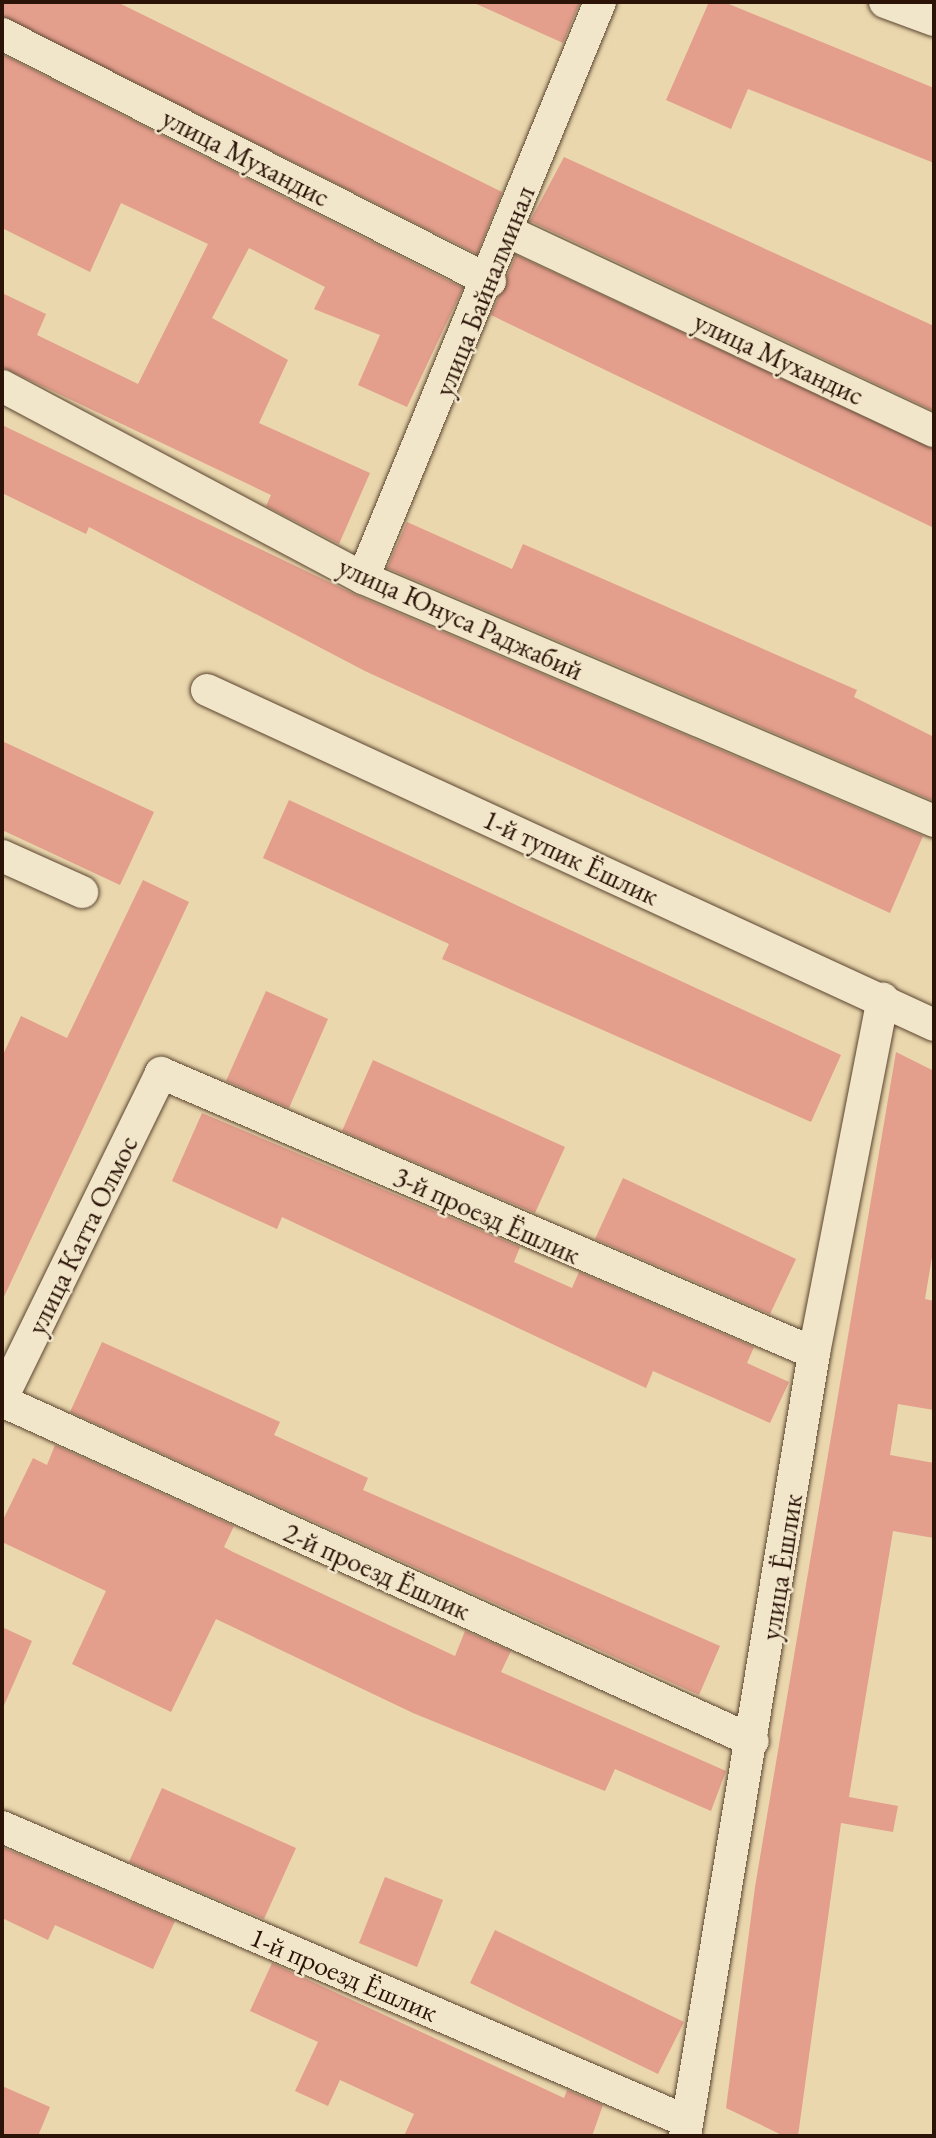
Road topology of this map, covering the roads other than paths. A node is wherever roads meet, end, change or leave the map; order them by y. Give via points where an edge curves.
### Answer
1 (600, 2) edge
2 (885, 2) edge
3 (934, 20) edge
4 (2, 34) edge
5 (509, 232) junction
6 (490, 281) junction
7 (2, 386) edge
8 (934, 431) edge
9 (363, 578) junction
10 (207, 690) dead end
11 (934, 821) edge
12 (2, 856) edge
13 (82, 892) dead end
14 (883, 999) junction
15 (934, 1025) edge
16 (161, 1073) joint
17 (814, 1353) junction
18 (2, 1399) edge
19 (753, 1741) junction
20 (2, 1827) edge
21 (686, 2129) edge

1 - 5 street, улица Байналминал
2 - 3 street
4 - 6 street, улица Мухандис
5 - 6 street, улица Байналминал
5 - 8 street, улица Мухандис
6 - 9 street, улица Байналминал
7 - 9 street, улица Юнуса Раджабий
9 - 11 street, улица Юнуса Раджабий
10 - 14 street, 1-й тупик Ёшлик
12 - 13 street
14 - 15 street, 1-й тупик Ёшлик
14 - 17 street, улица Ёшлик
16 - 17 street, 3-й проезд Ёшлик
16 - 18 street, улица Катта Олмос
17 - 19 street, улица Ёшлик
18 - 19 street, 2-й проезд Ёшлик
19 - 21 street, улица Ёшлик
20 - 21 street, 1-й проезд Ёшлик

